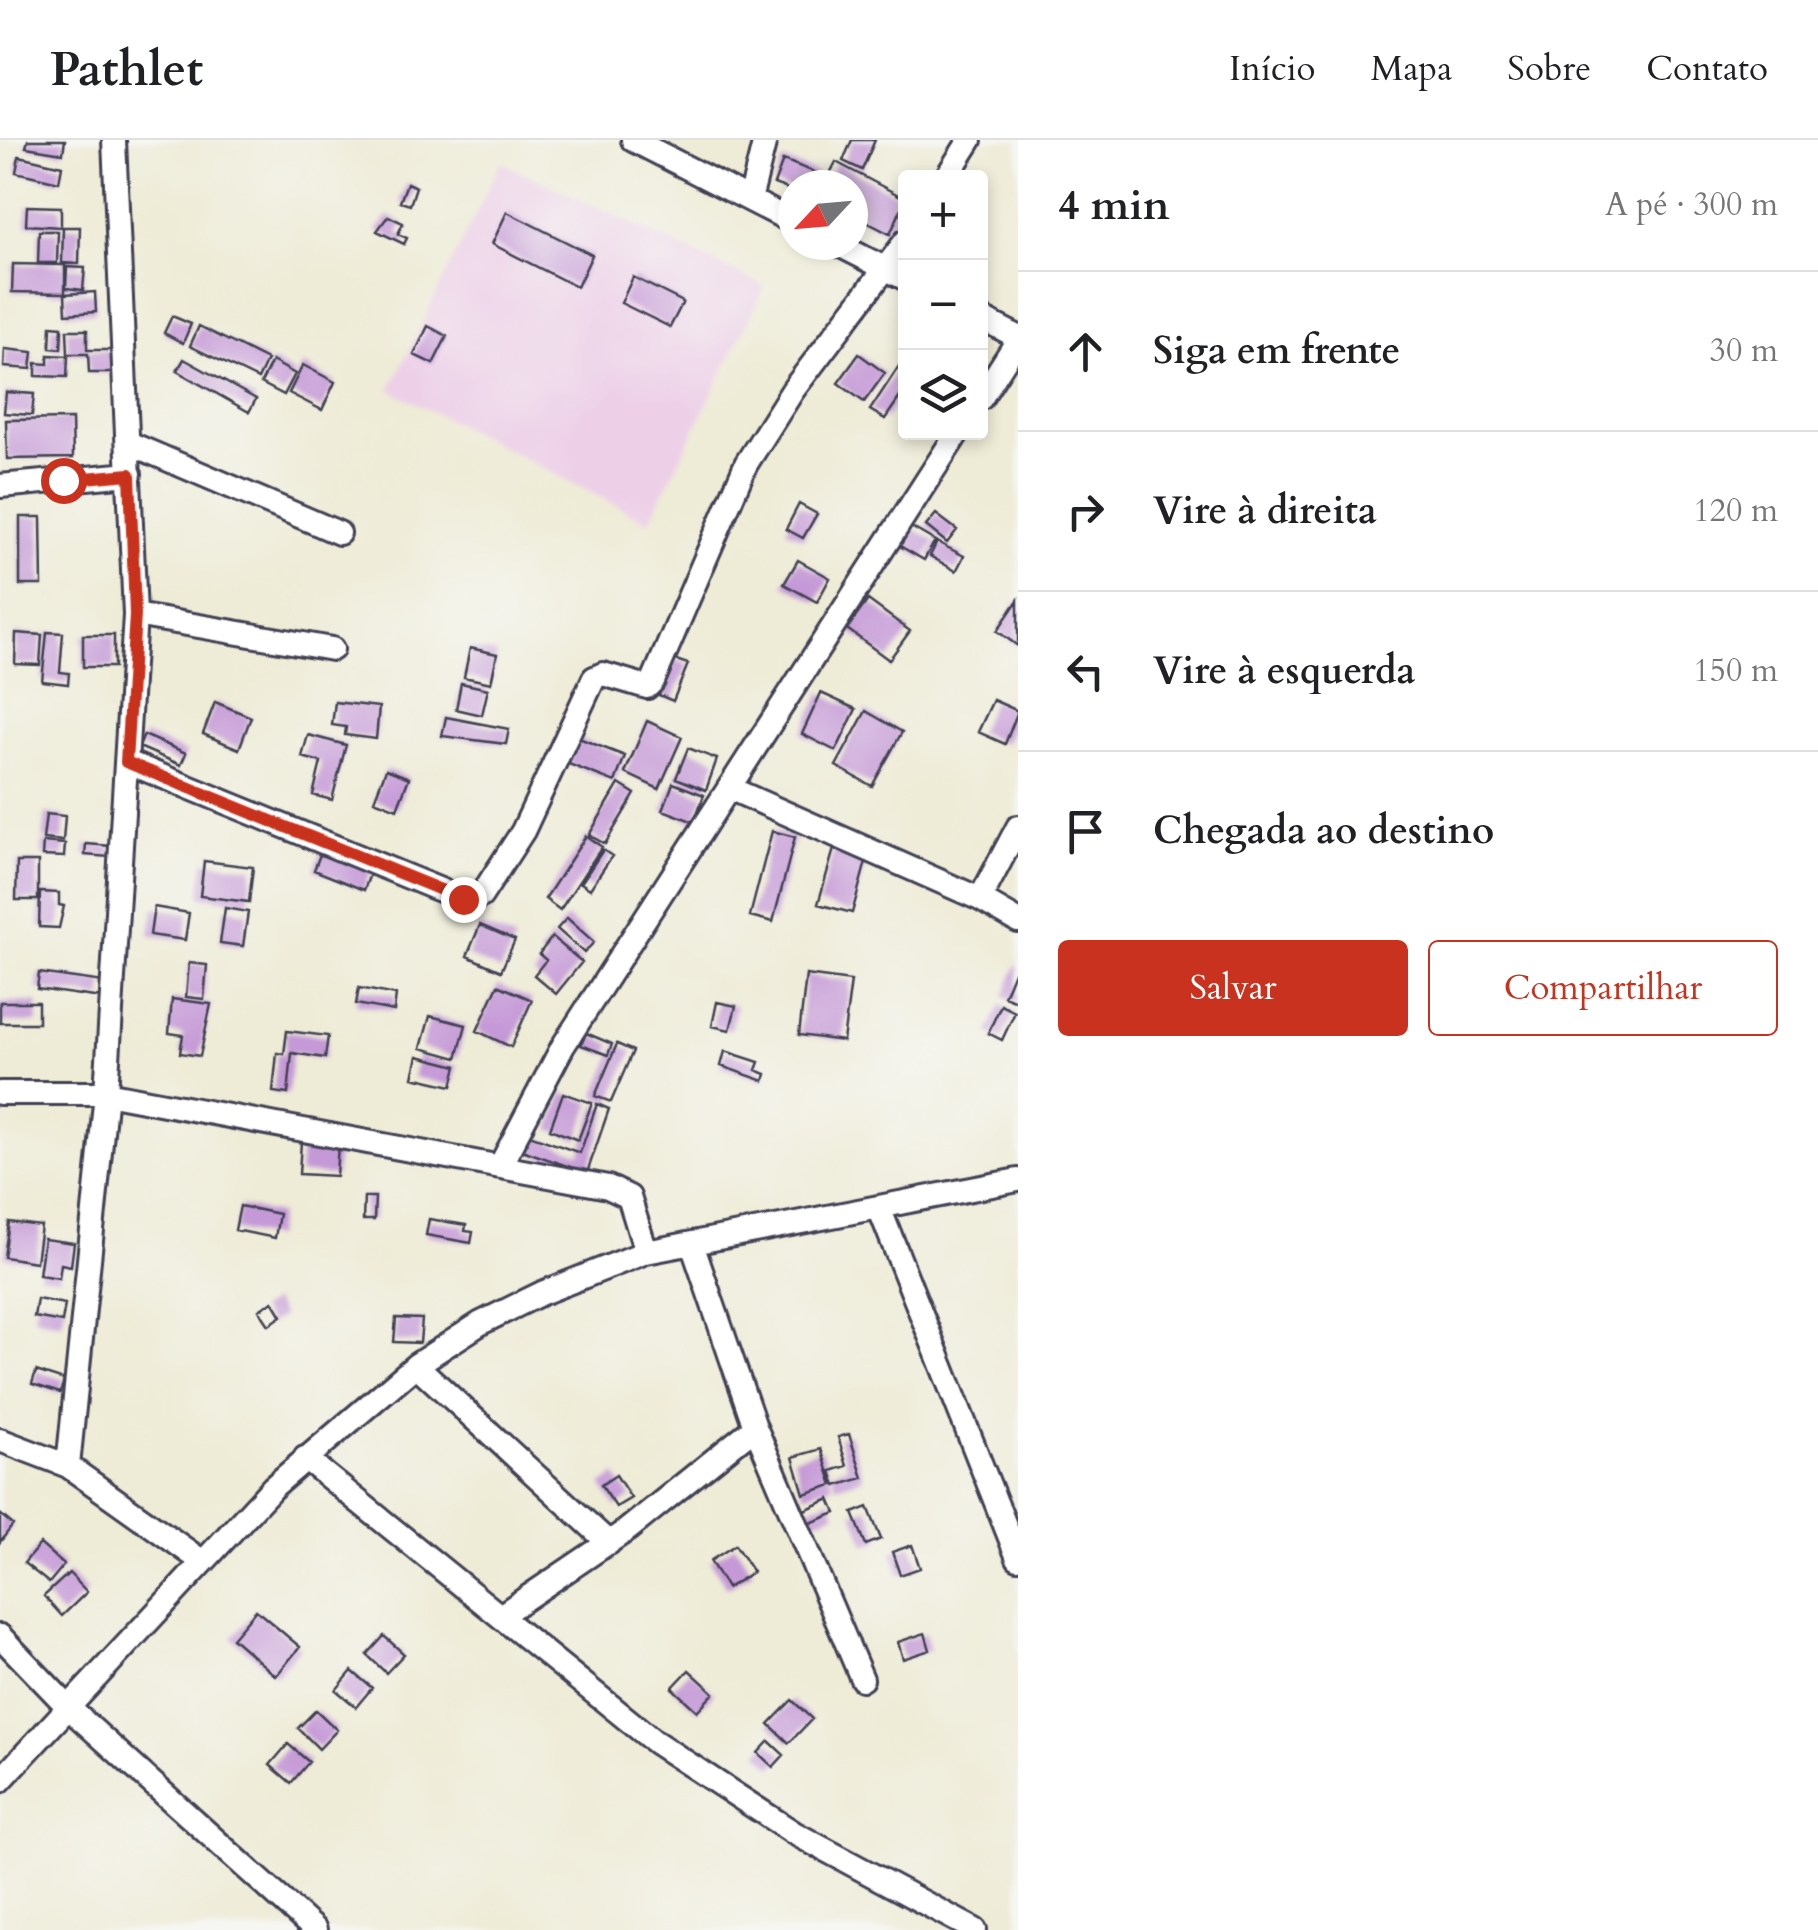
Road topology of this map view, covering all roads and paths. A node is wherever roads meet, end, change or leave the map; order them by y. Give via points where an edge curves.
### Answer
1 (114, 140) edge
2 (633, 140) edge
3 (765, 140) edge
4 (970, 140) edge
5 (951, 170) edge
6 (750, 200) junction
7 (778, 214) edge
8 (867, 260) edge
9 (896, 275) edge
10 (988, 322) edge
11 (1018, 339) edge
12 (988, 386) edge
13 (953, 440) edge
14 (129, 442) junction
15 (130, 474) junction
16 (0, 486) edge
17 (339, 533) dead end
18 (135, 615) junction
19 (332, 649) dead end
20 (126, 762) junction
21 (729, 788) junction
22 (1018, 827) edge
23 (980, 898) junction
24 (1018, 921) edge
25 (0, 1093) edge
26 (106, 1093) junction
27 (501, 1164) junction
28 (1018, 1180) edge
29 (880, 1210) junction
30 (693, 1247) junction
31 (646, 1252) junction
32 (416, 1364) junction
33 (755, 1428) junction
34 (0, 1440) edge
35 (305, 1458) junction
36 (68, 1466) junction
37 (1006, 1507) edge
38 (609, 1543) junction
39 (1018, 1558) edge
40 (203, 1562) junction
41 (500, 1616) junction
42 (0, 1636) edge
43 (862, 1680) dead end
44 (70, 1708) junction
45 (0, 1781) edge
46 (315, 1930) edge
47 (975, 1930) edge

1 - 14 street
2 - 6 street
3 - 6 street
4 - 5 street
6 - 7 street
8 - 9 street
9 - 20 street via 794,390 746,464 653,681 647,687 603,674 594,678 523,831 481,896 455,896
10 - 11 street
11 - 12 street
13 - 21 street
14 - 15 street
14 - 17 street
15 - 16 street
15 - 18 street
18 - 19 street
18 - 20 street
20 - 26 street
21 - 23 street
21 - 27 street via 563,1046
22 - 23 street
23 - 24 street
25 - 26 street
26 - 27 street
26 - 36 street
27 - 31 street via 629,1197
28 - 29 street
29 - 30 street
29 - 37 street
30 - 31 street
30 - 33 street
31 - 32 street via 542,1292
32 - 35 street
32 - 38 street
33 - 38 street
33 - 43 street
34 - 36 street
35 - 40 street
35 - 41 street
36 - 40 street
37 - 39 street
38 - 41 street
40 - 44 street
41 - 47 street via 671,1752 794,1832
42 - 44 street
44 - 45 street
44 - 46 street

